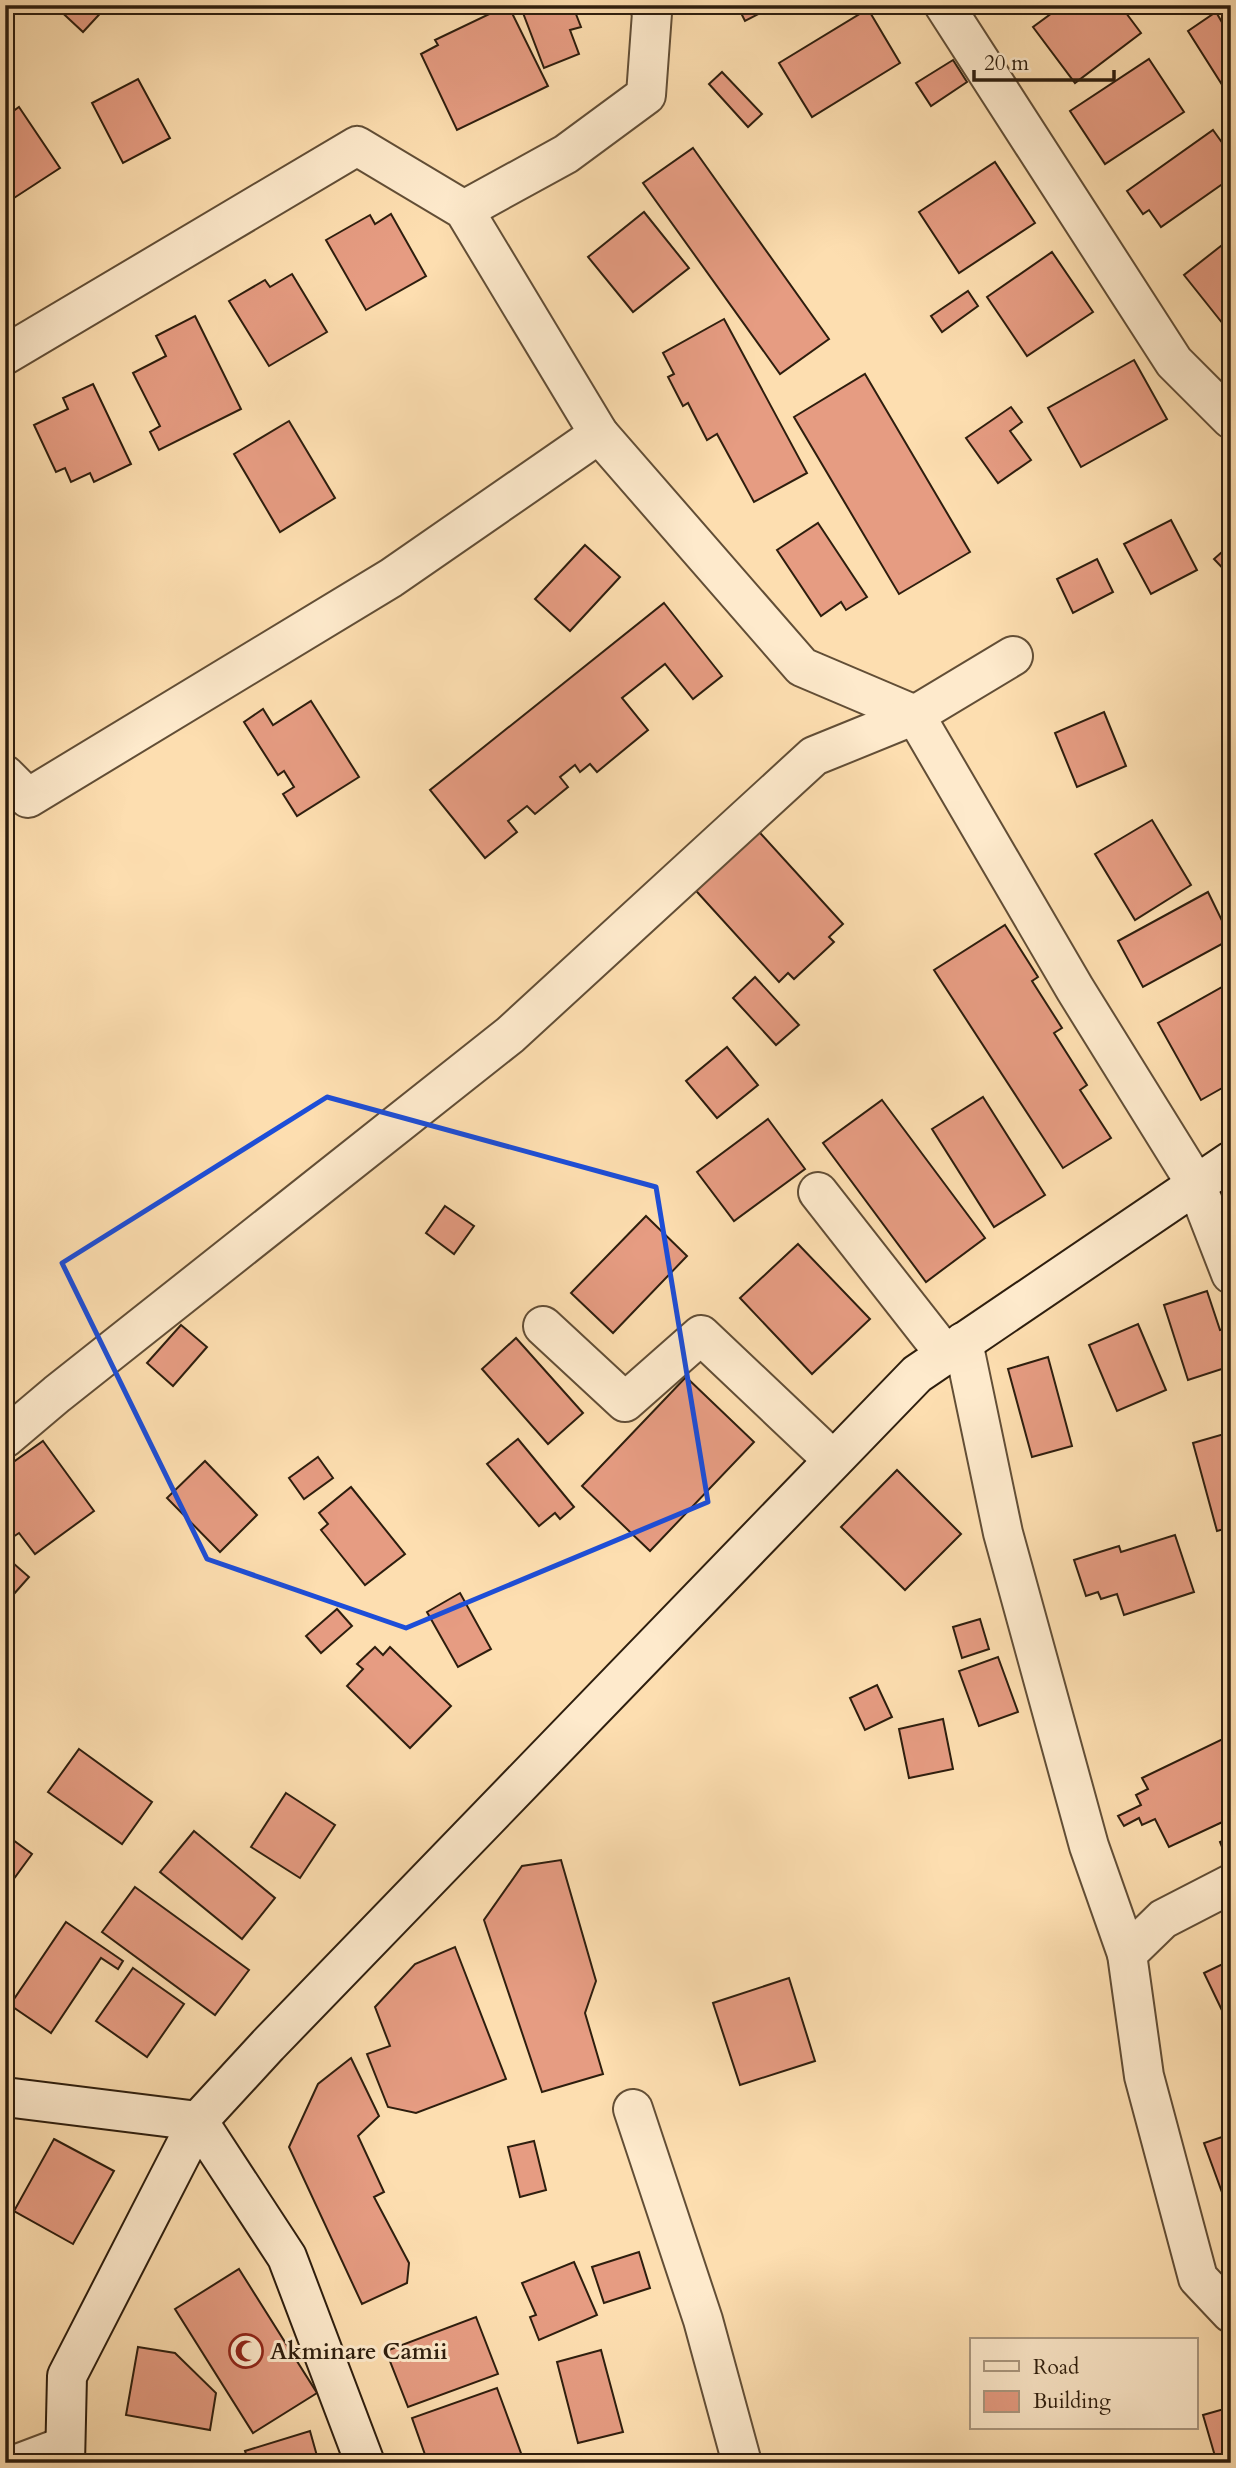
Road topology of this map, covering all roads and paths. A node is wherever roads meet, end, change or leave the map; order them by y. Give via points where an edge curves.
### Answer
1 (649, 5) edge
2 (944, 5) edge
3 (464, 210) junction
4 (5, 355) edge
5 (1231, 419) edge
6 (599, 434) junction
7 (1013, 656) dead end
8 (915, 715) junction
9 (5, 775) edge
10 (1231, 1161) edge
11 (1196, 1184) junction
12 (818, 1192) dead end
13 (1231, 1274) edge
14 (543, 1326) dead end
15 (954, 1348) junction
16 (5, 1438) edge
17 (833, 1460) junction
18 (1231, 1884) edge
19 (1127, 1954) junction
20 (14, 2091) edge
21 (634, 2109) dead end
22 (198, 2121) junction
23 (1231, 2313) edge
24 (65, 2454) edge
25 (20, 2463) edge
26 (365, 2463) edge
27 (742, 2463) edge

1 - 3 street via 646,96 566,154
2 - 5 street via 1174,362
3 - 4 street via 357,146
3 - 6 street
6 - 8 street via 802,667
6 - 9 street via 391,578 28,798
7 - 8 street
8 - 11 street via 1075,989
8 - 16 street via 814,756 510,1035
10 - 11 street
11 - 13 street
11 - 15 street
12 - 15 street
14 - 17 street via 625,1402 701,1335
15 - 17 street via 917,1374
15 - 19 street via 1089,1846
17 - 22 street
18 - 19 street via 1163,1919
19 - 23 street via 1144,2076 1198,2278
20 - 22 street
21 - 27 street via 703,2320
22 - 24 street via 67,2376
22 - 26 street via 287,2257
24 - 25 street

